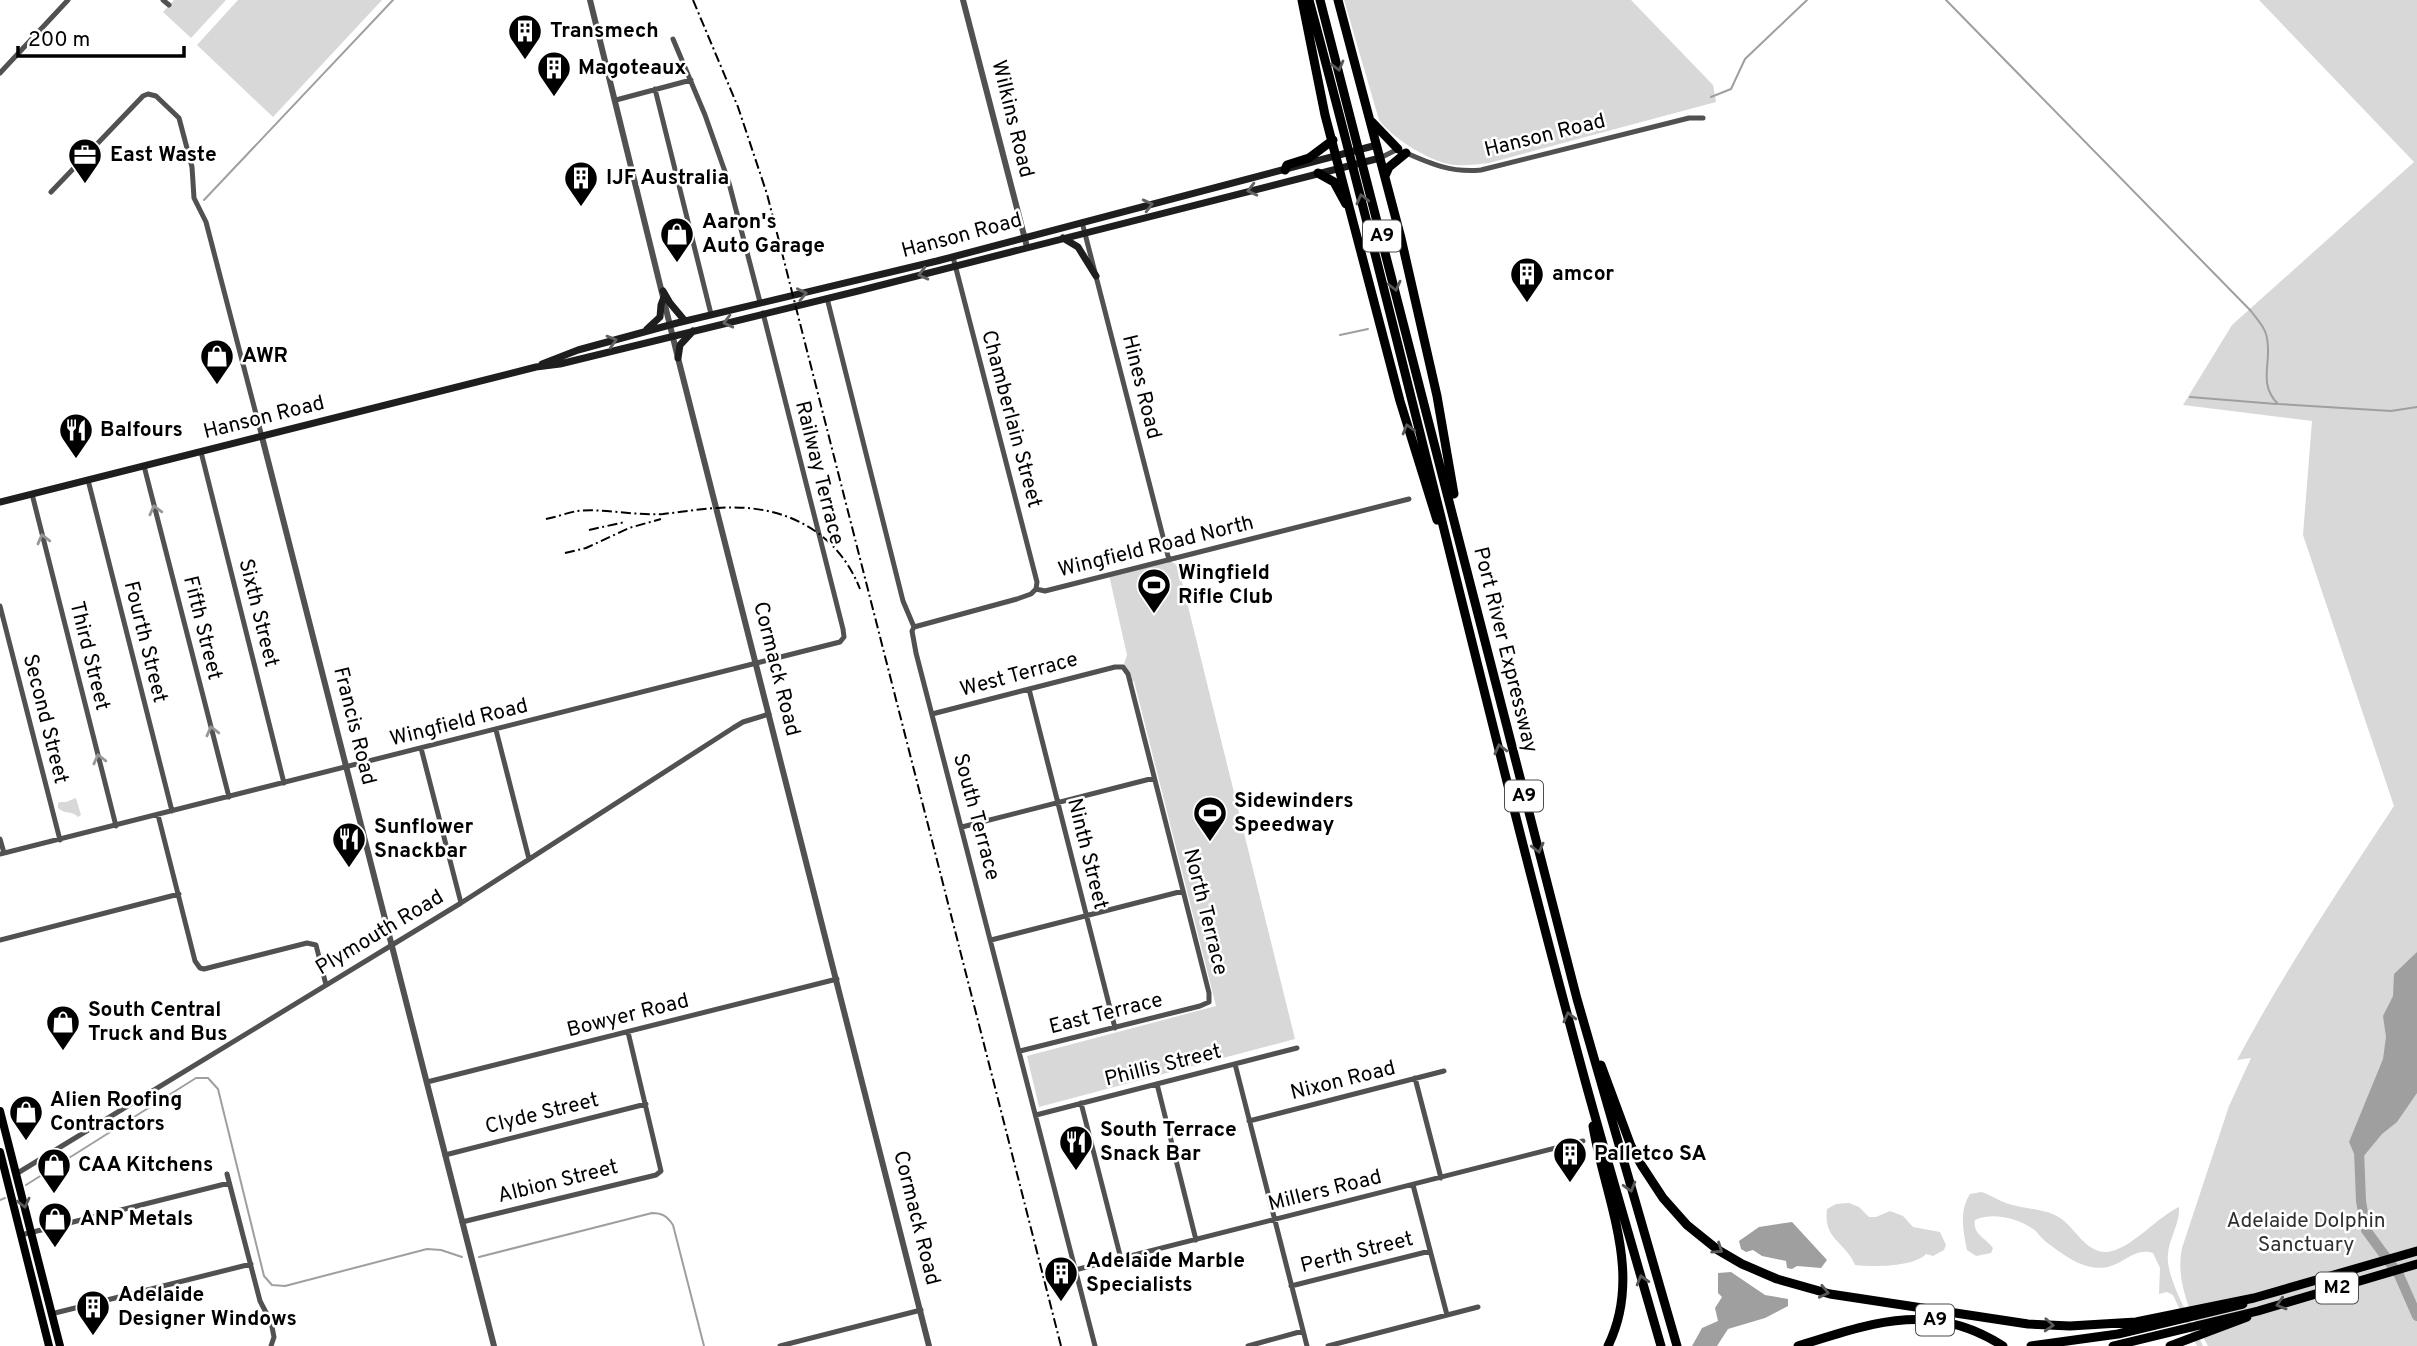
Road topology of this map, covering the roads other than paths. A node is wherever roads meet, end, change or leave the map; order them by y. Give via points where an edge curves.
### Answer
1 (68, 0) edge
2 (163, 0) edge
3 (590, 0) edge
4 (963, 0) edge
5 (1302, 0) edge
6 (1309, 0) edge
7 (1320, 0) edge
8 (1338, 0) edge
9 (169, 5) dead end
10 (673, 39) dead end
11 (0, 73) edge
12 (691, 80) junction
13 (655, 89) junction
14 (616, 100) junction
15 (1703, 118) dead end
16 (1370, 121) junction
17 (1332, 140) junction
18 (1377, 145) junction
19 (1402, 151) junction
20 (1337, 155) junction
21 (1380, 158) junction
22 (1340, 168) junction
23 (1285, 170) junction
24 (1318, 173) junction
25 (1384, 176) junction
26 (51, 192) dead end
27 (1353, 218) junction
28 (1082, 222) junction
29 (1085, 232) junction
30 (1024, 237) junction
31 (1062, 238) junction
32 (1027, 247) junction
33 (953, 257) junction
34 (955, 266) junction
35 (1096, 276) junction
36 (838, 286) junction
37 (664, 294) junction
38 (827, 298) junction
39 (760, 302) junction
40 (763, 313) junction
41 (711, 314) junction
42 (685, 321) junction
43 (671, 324) junction
44 (694, 330) junction
45 (643, 332) junction
46 (673, 336) junction
47 (655, 340) junction
48 (678, 358) junction
49 (536, 367) junction
50 (261, 437) junction
51 (201, 452) junction
52 (144, 466) junction
53 (88, 480) junction
54 (32, 494) junction
55 (1409, 499) dead end
56 (0, 502) edge
57 (1169, 560) junction
58 (1459, 587) junction
59 (1036, 589) junction
60 (1472, 592) junction
61 (0, 606) edge
62 (914, 627) junction
63 (842, 640) joint
64 (757, 664) junction
65 (1115, 667) joint
66 (1029, 689) junction
67 (769, 714) junction
68 (932, 714) junction
69 (496, 730) junction
70 (421, 748) junction
71 (346, 767) junction
72 (1154, 778) junction
73 (284, 783) junction
74 (229, 797) junction
75 (1058, 803) junction
76 (172, 811) junction
77 (158, 815) junction
78 (116, 825) junction
79 (962, 827) junction
80 (0, 839) edge
81 (60, 840) junction
82 (2, 854) edge
83 (529, 859) junction
84 (1183, 891) junction
85 (178, 894) junction
86 (461, 902) junction
87 (1087, 915) junction
88 (0, 940) edge
89 (991, 940) junction
90 (392, 945) junction
91 (837, 979) junction
92 (326, 985) junction
93 (1200, 1006) joint
94 (1585, 1027) junction
95 (1115, 1028) junction
96 (628, 1032) junction
97 (1297, 1048) dead end
98 (1020, 1052) junction
99 (1235, 1064) junction
100 (1444, 1071) dead end
101 (1415, 1078) junction
102 (427, 1082) junction
103 (1586, 1083) junction
104 (1157, 1084) junction
105 (1081, 1103) junction
106 (646, 1104) junction
107 (0, 1111) edge
108 (1036, 1115) junction
109 (1250, 1121) junction
110 (1583, 1141) dead end
111 (445, 1155) junction
112 (1, 1156) edge
113 (12, 1156) junction
114 (16, 1174) junction
115 (227, 1174) dead end
116 (6, 1177) junction
117 (1441, 1178) junction
118 (229, 1183) junction
119 (1413, 1185) junction
120 (1275, 1220) junction
121 (462, 1223) junction
122 (31, 1233) junction
123 (21, 1235) junction
124 (1196, 1240) junction
125 (1430, 1251) junction
126 (2417, 1251) edge
127 (1121, 1259) junction
128 (251, 1264) junction
129 (2417, 1264) edge
130 (1075, 1270) junction
131 (1291, 1286) junction
132 (2254, 1298) junction
133 (1478, 1307) dead end
134 (921, 1310) junction
135 (52, 1314) junction
136 (1447, 1315) junction
137 (41, 1316) junction
138 (1303, 1331) junction
139 (2187, 1335) junction
140 (49, 1346) edge
141 (60, 1346) edge
142 (270, 1346) edge
143 (494, 1346) edge
144 (782, 1346) edge
145 (929, 1346) edge
146 (1095, 1346) edge
147 (1248, 1346) edge
148 (1307, 1346) edge
149 (1328, 1346) edge
150 (1608, 1346) edge
151 (1661, 1346) edge
152 (1677, 1346) edge
153 (1798, 1346) edge
154 (2003, 1346) edge
155 (2031, 1346) edge
156 (2113, 1346) edge
157 (2170, 1346) edge

1 - 11 street
2 - 9 street
3 - 14 street, Cormack Road
4 - 30 street, Wilkins Road
5 - 17 highway
58 -> 6 highway, Port River Expressway / A9
7 -> 60 highway, Port River Expressway / A9
8 - 16 highway
10 - 12 street
12 - 13 street
12 - 39 street via 729,183
13 - 14 street
13 - 41 street
14 - 37 street, Cormack Road
15 - 19 street, Hanson Road via 1481,170 1455,171
16 - 18 highway
16 - 19 highway
17 - 20 highway
17 - 23 highway via 1308,158 1287,164
18 - 19 street, Hanson Road
18 - 20 main road, Hanson Road
18 - 21 highway
19 - 21 street, Hanson Road
19 - 25 highway
20 - 22 highway
20 - 23 main road, Hanson Road
21 - 22 main road, Hanson Road
21 - 25 highway
22 - 24 main road, Hanson Road
22 - 27 highway
28 -> 23 main road, Hanson Road
24 - 27 highway via 1334,182
24 -> 29 main road, Hanson Road
25 - 60 highway via 1437,396
26 - 50 street, Francis Road via 148,94 179,118 192,167 194,198 206,222
58 -> 27 highway via 1400,401
28 - 29 street, Hines Road
28 - 30 main road, Hanson Road
29 - 31 main road, Hanson Road
29 - 35 street, Hines Road
30 - 32 street, Wilkins Road
30 - 33 main road, Hanson Road
31 - 32 main road, Hanson Road
31 - 35 main road via 1078,247
32 - 34 main road, Hanson Road
33 - 34 street, Chamberlain Street
33 - 36 main road, Hanson Road
34 -> 38 main road, Hanson Road
34 - 59 street, Chamberlain Street
35 - 57 street, Hines Road
36 - 38 main road
39 -> 36 main road, Hanson Road
37 - 42 main road
37 - 43 street, Cormack Road
37 - 45 main road via 660,317
38 - 40 main road, Hanson Road
38 - 62 street, South Terrace via 903,601
39 - 41 main road, Hanson Road
40 -> 44 main road, Hanson Road
40 - 63 street, Railway Terrace via 843,629
41 - 42 main road, Hanson Road
42 - 43 main road, Hanson Road
43 - 45 main road, Hanson Road
43 - 46 street, Cormack Road
44 - 46 main road, Hanson Road
44 - 48 main road via 681,343
49 -> 45 main road, Hanson Road
46 - 47 main road, Hanson Road
46 - 48 street, Cormack Road
47 - 48 main road via 668,341
47 - 49 main road, Hanson Road
48 - 64 street, Cormack Road
49 - 50 main road, Hanson Road
50 - 51 main road, Hanson Road
50 - 71 street, Francis Road
51 - 52 main road, Hanson Road
51 - 73 street, Sixth Street
52 - 53 main road, Hanson Road
74 -> 52 street, Fifth Street
53 - 54 main road, Hanson Road
53 - 76 street, Fourth Street
54 - 56 main road, Hanson Road
78 -> 54 street, Third Street
55 - 57 street, Wingfield Road North
57 - 59 street, Wingfield Road North via 1045,592
103 -> 58 highway, Port River Expressway / A9
59 - 62 street, Wingfield Road North via 1017,599
60 -> 94 highway, Port River Expressway / A9
61 - 81 street, Second Street
62 - 68 street, South Terrace via 912,639
63 - 64 street, Wingfield Road
64 - 67 street, Cormack Road
64 - 69 street, Wingfield Road
65 - 66 street, West Terrace
65 - 72 street, North Terrace via 1123,667 1128,674
66 - 68 street, West Terrace
66 - 75 street, Ninth Street
67 - 83 street, Plymouth Road via 733,728
67 - 91 street, Cormack Road
68 - 79 street, South Terrace
69 - 70 street, Wingfield Road
69 - 83 street
70 - 71 street, Wingfield Road
70 - 86 street
71 - 73 street, Wingfield Road
71 - 90 street, Francis Road
72 - 75 street
72 - 84 street, North Terrace
73 - 74 street, Wingfield Road
74 - 76 street, Wingfield Road
75 - 79 street
75 - 87 street, Ninth Street
76 - 77 street, Wingfield Road
77 - 78 street, Wingfield Road
77 - 85 street
78 - 81 street, Wingfield Road
79 - 89 street, South Terrace
80 - 82 street
81 - 82 street, Wingfield Road
83 - 86 street, Plymouth Road
84 - 87 street
84 - 93 street, North Terrace via 1210,998
85 - 88 street
85 - 92 street via 200,968 307,943 316,946
86 - 90 street, Plymouth Road
87 - 89 street
87 - 95 street, Ninth Street
89 - 98 street, South Terrace
90 - 92 street, Plymouth Road
90 - 102 street, Francis Road
91 - 96 street, Bowyer Road
91 - 134 street, Cormack Road
92 - 114 street, Plymouth Road
93 - 95 street, East Terrace
94 -> 132 highway via 1631,1146 1651,1182 1701,1237 1759,1272 1830,1294 2028,1324 2136,1322
94 -> 152 highway, Port River Expressway / A9
95 - 98 street, East Terrace
96 - 102 street, Bowyer Road
96 - 106 street
97 - 99 street, Phillis Street
98 - 108 street, South Terrace
99 - 104 street, Phillis Street
99 - 109 street
100 - 101 street, Nixon Road
101 - 109 street, Nixon Road
101 - 117 street
102 - 111 street, Francis Road
103 - 150 highway via 1624,1268 1622,1302
151 -> 103 highway, Port River Expressway / A9
104 - 105 street, Phillis Street
104 - 124 street
105 - 108 street, Phillis Street
105 - 127 street
106 - 111 street, Clyde Street
106 - 121 street, Albion Street via 661,1171 656,1175
107 - 113 highway
108 - 130 street, South Terrace
109 - 120 street
110 - 117 street, Millers Road
111 - 121 street, Francis Road
112 - 113 street
112 - 116 highway
113 - 114 highway
114 - 116 street, Plymouth Road
114 -> 122 highway
115 - 118 street
116 - 123 highway
117 - 119 street, Millers Road
118 - 122 street
118 - 128 street
119 - 120 street, Millers Road
119 - 125 street
120 - 124 street, Millers Road
120 - 131 street
121 - 143 street, Francis Road
122 - 123 street
122 - 135 highway
123 - 137 highway
124 - 127 street, Millers Road
125 - 131 street, Perth Street
125 - 136 street
126 - 132 highway, M2
127 - 130 street, Millers Road
128 - 135 street
128 - 142 street via 260,1301 271,1322 274,1337
129 -> 139 highway, M2 via 2244,1313
130 - 146 street, South Terrace
131 - 138 street
132 - 155 highway, M2 via 2180,1321
133 - 136 street
134 - 144 street
134 - 145 street, Cormack Road
135 - 137 street
135 - 141 highway
136 - 149 street
137 - 140 highway
138 - 147 street
138 - 148 street
139 - 156 highway, M2
139 - 157 highway
153 - 154 highway, A9 via 1888,1320 1930,1320 1970,1329

